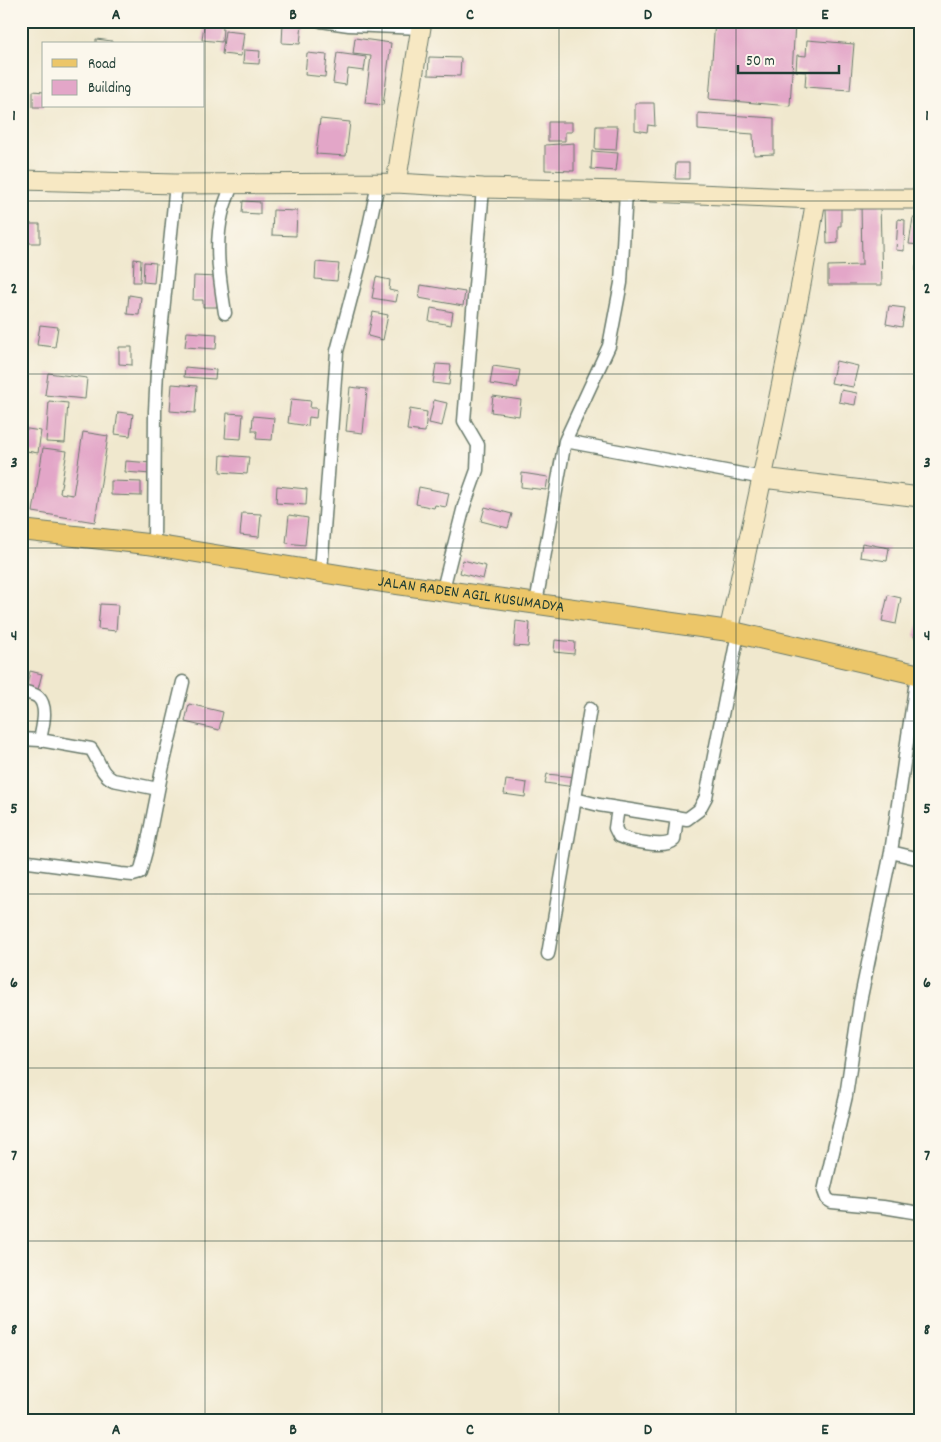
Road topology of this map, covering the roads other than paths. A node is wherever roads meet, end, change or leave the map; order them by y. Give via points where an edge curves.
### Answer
1 (320, 21) edge
2 (422, 24) edge
3 (21, 180) edge
4 (176, 184) junction
5 (232, 184) junction
6 (387, 184) junction
7 (483, 188) junction
8 (626, 191) junction
9 (816, 199) junction
10 (920, 199) edge
11 (225, 312) dead end
12 (564, 440) junction
13 (763, 478) junction
14 (919, 494) edge
15 (21, 530) edge
16 (154, 545) junction
17 (321, 571) junction
18 (443, 589) junction
19 (536, 603) junction
20 (733, 632) junction
21 (918, 675) edge
22 (183, 682) dead end
23 (23, 691) dead end
24 (590, 709) dead end
25 (21, 739) edge
26 (40, 740) junction
27 (158, 789) junction
28 (575, 799) junction
29 (618, 808) junction
30 (677, 817) junction
31 (891, 852) junction
32 (920, 860) edge
33 (21, 861) edge
34 (548, 954) dead end
35 (920, 1213) edge

1 - 2 street via 349,25
2 - 6 main road
3 - 4 main road
4 - 5 main road
4 - 16 street via 157,370
5 - 6 main road
5 - 11 street via 222,216 218,252
6 - 7 main road
6 - 17 street via 364,249 337,351
7 - 8 main road
7 - 18 street via 464,421 478,444 479,452 477,470 464,506
8 - 9 main road
8 - 12 street via 621,283 609,346
9 - 10 main road
9 - 13 main road via 804,276
12 - 13 street
12 - 19 street
13 - 14 main road
13 - 20 main road
15 - 16 main road, JALAN RADEN AGIL KUSUMADYA
16 - 17 main road, JALAN RADEN AGIL KUSUMADYA
17 - 18 main road, JALAN RADEN AGIL KUSUMADYA
18 - 19 main road, JALAN RADEN AGIL KUSUMADYA
19 - 20 main road, JALAN RADEN AGIL KUSUMADYA
20 - 21 main road, JALAN RADEN AGIL KUSUMADYA
20 - 30 street via 706,797 694,815
21 - 31 street
22 - 27 street
23 - 26 street via 37,696 42,702
24 - 28 street
25 - 26 street
26 - 27 street via 91,749 107,777
27 - 33 street via 140,873 121,874
28 - 29 street
28 - 34 street
29 - 30 street
29 - 30 street via 616,833 625,839 671,843
31 - 32 street
31 - 35 street via 860,1002 846,1096 824,1192 832,1202

